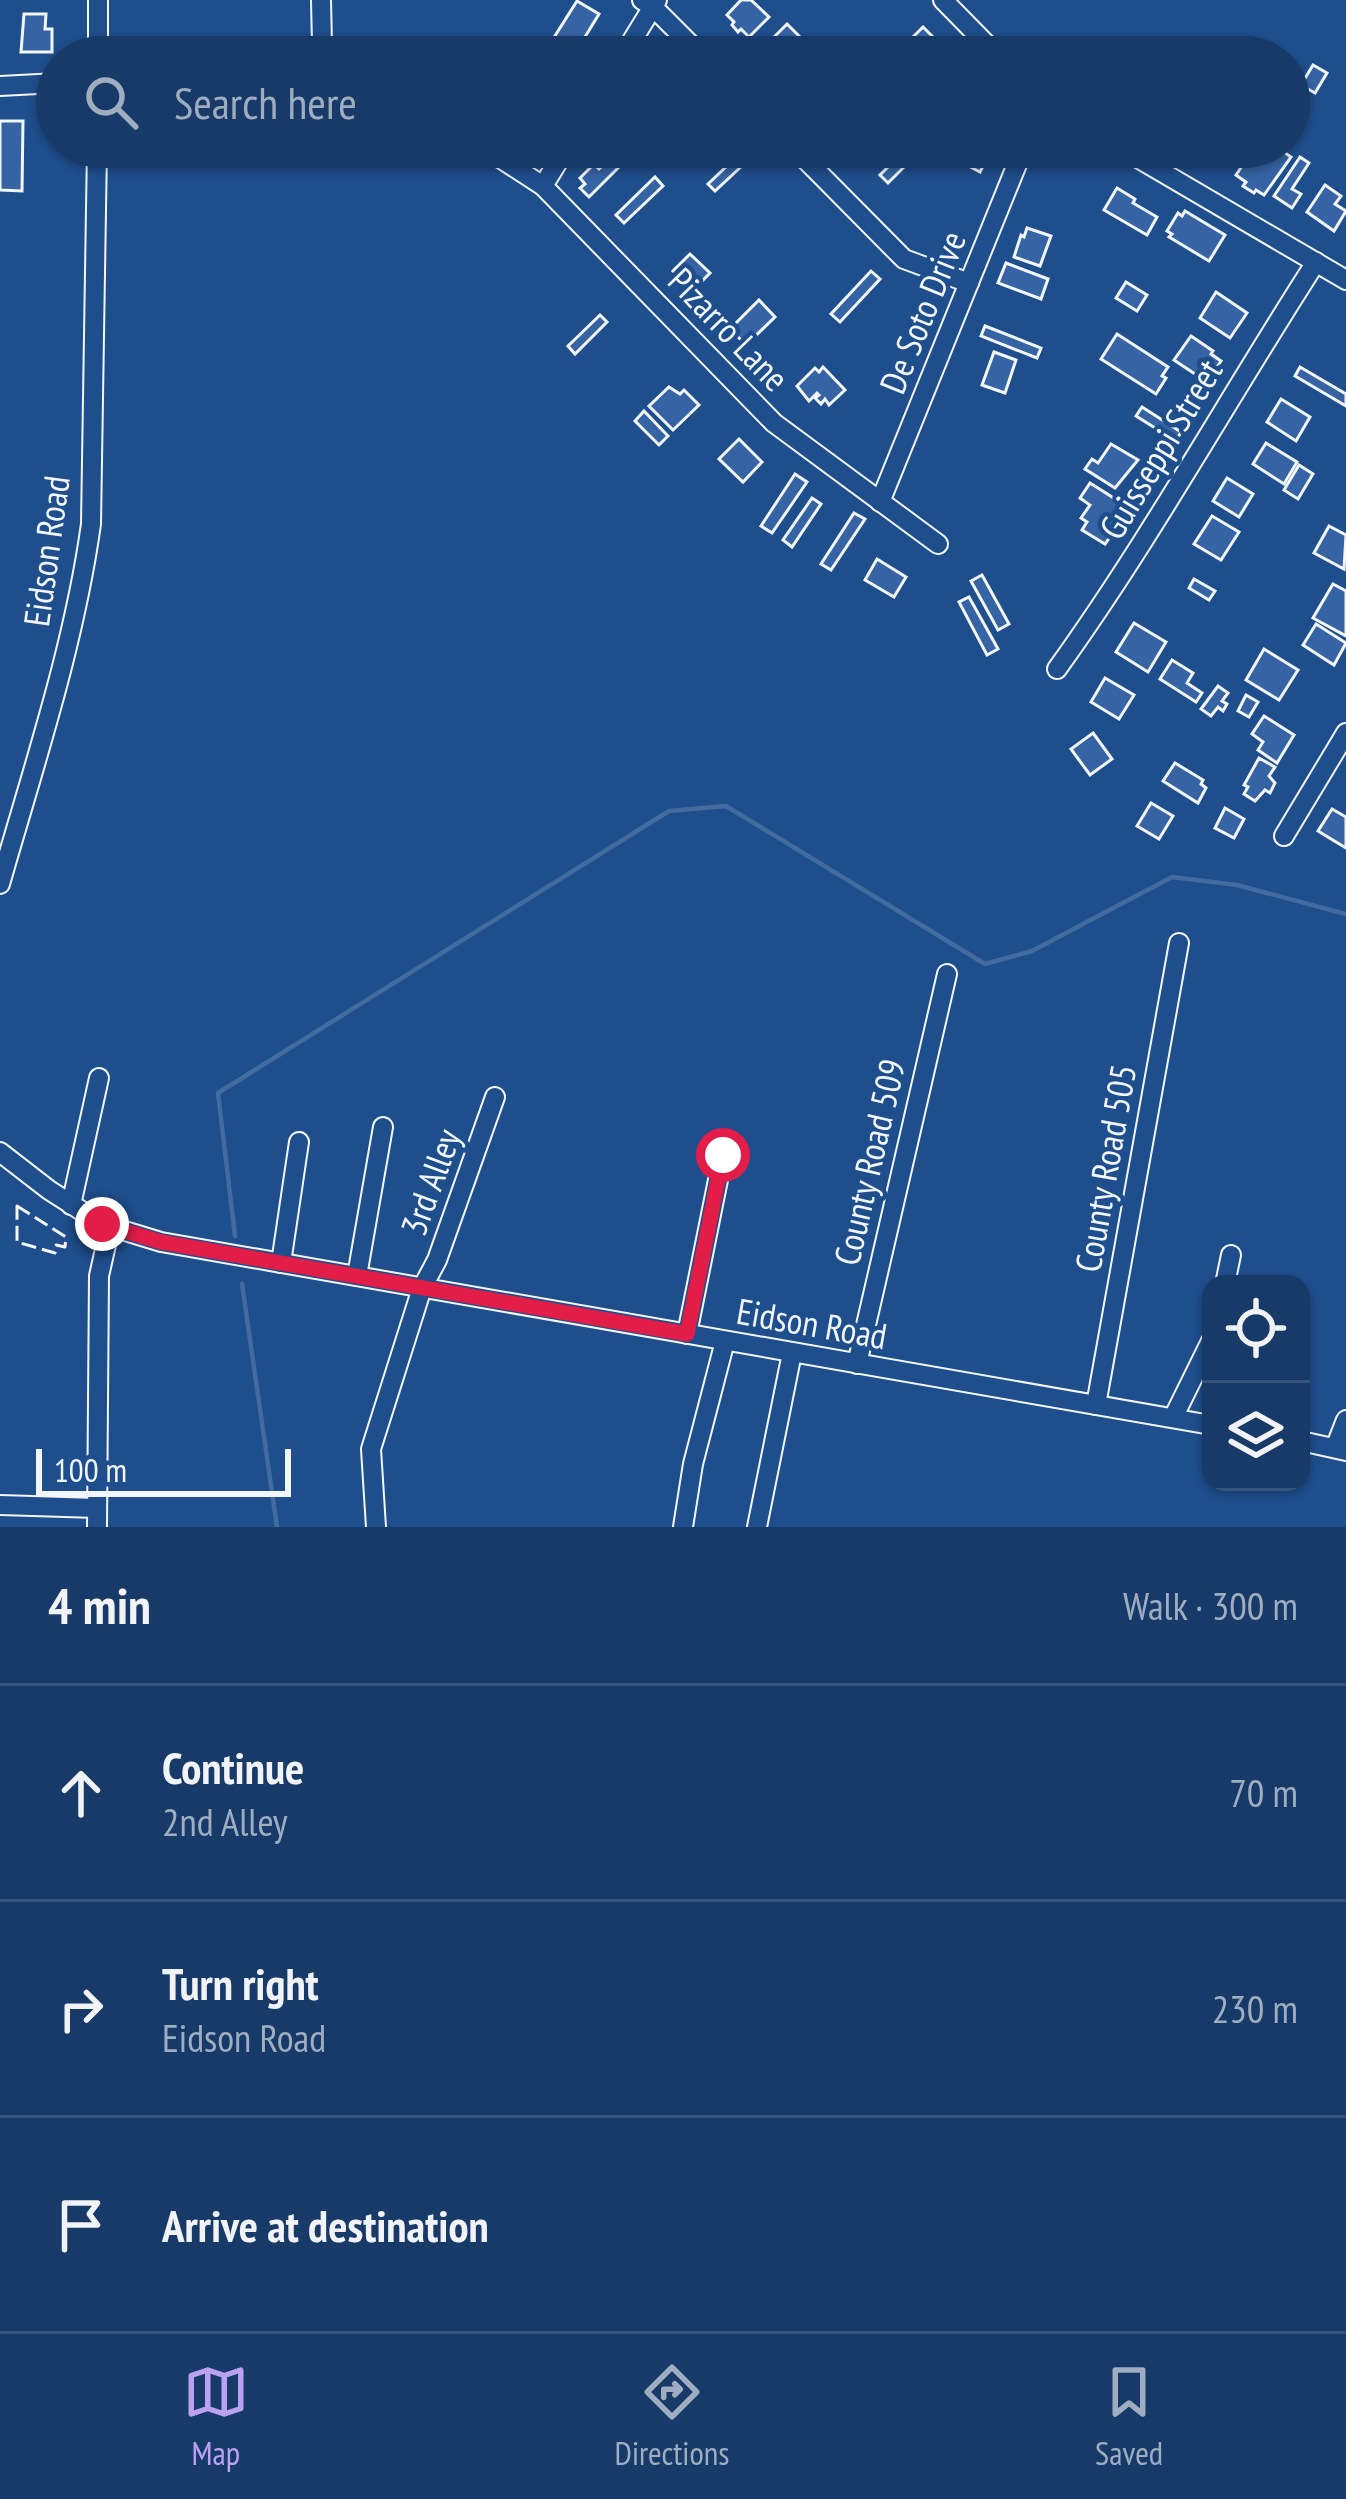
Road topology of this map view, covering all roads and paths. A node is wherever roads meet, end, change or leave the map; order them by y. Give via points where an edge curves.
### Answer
1 (98, 0) edge
2 (321, 0) edge
3 (943, 0) edge
4 (650, 2) edge
5 (98, 36) edge
6 (322, 36) edge
7 (633, 36) edge
8 (683, 36) edge
9 (978, 36) edge
10 (36, 84) edge
11 (0, 86) edge
12 (97, 168) edge
13 (515, 168) edge
14 (554, 168) edge
15 (814, 168) edge
16 (1016, 168) edge
17 (1156, 168) edge
18 (543, 186) junction
19 (1316, 262) junction
20 (1346, 280) edge
21 (969, 283) junction
22 (880, 502) junction
23 (938, 544) dead end
24 (1057, 669) dead end
25 (1346, 733) edge
26 (1284, 836) dead end
27 (0, 884) edge
28 (1179, 943) dead end
29 (947, 974) dead end
30 (99, 1078) dead end
31 (495, 1097) dead end
32 (383, 1127) dead end
33 (299, 1142) dead end
34 (0, 1152) edge
35 (723, 1155) dead end
36 (71, 1205) junction
37 (110, 1226) junction
38 (1231, 1255) dead end
39 (281, 1263) junction
40 (1228, 1275) edge
41 (358, 1276) junction
42 (422, 1288) junction
43 (687, 1334) junction
44 (725, 1341) junction
45 (792, 1353) junction
46 (1202, 1359) edge
47 (856, 1364) junction
48 (1096, 1405) junction
49 (1173, 1418) junction
50 (1346, 1420) edge
51 (1202, 1423) edge
52 (1310, 1443) edge
53 (1341, 1449) edge
54 (0, 1504) edge
55 (97, 1518) edge
56 (376, 1527) edge
57 (683, 1527) edge
58 (757, 1527) edge

1 - 5 street
2 - 6 street
3 - 9 street
4 - 7 street
4 - 8 street
10 - 11 street
12 - 27 street, Eidson Road via 88,547
13 - 18 street, Pizarro Lane
14 - 18 street
15 - 21 street via 904,259
16 - 21 street, De Soto Drive
17 - 19 street
18 - 22 street, Pizarro Lane via 774,423
19 - 20 street
19 - 24 street, Guisseppi Street
21 - 22 street, De Soto Drive
22 - 23 street, Pizarro Lane
25 - 26 street
28 - 48 street, County Road 505
29 - 47 street, County Road 509
30 - 36 street
31 - 42 street, 3rd Alley
32 - 41 street
33 - 39 street
34 - 36 street, Eidson Road
35 - 43 street
36 - 37 street, Eidson Road
37 - 39 street, Eidson Road
37 - 55 street via 99,1276
38 - 40 street
39 - 41 street, Eidson Road
41 - 42 street, Eidson Road
42 - 43 street, Eidson Road
42 - 56 street, 3rd Alley via 371,1449
43 - 44 street, Eidson Road
44 - 45 street, Eidson Road
44 - 57 street
45 - 47 street, Eidson Road
45 - 58 street
46 - 49 street
47 - 48 street, Eidson Road
48 - 49 street, Eidson Road
49 - 51 street, Eidson Road
50 - 53 street
52 - 53 street
54 - 55 street

